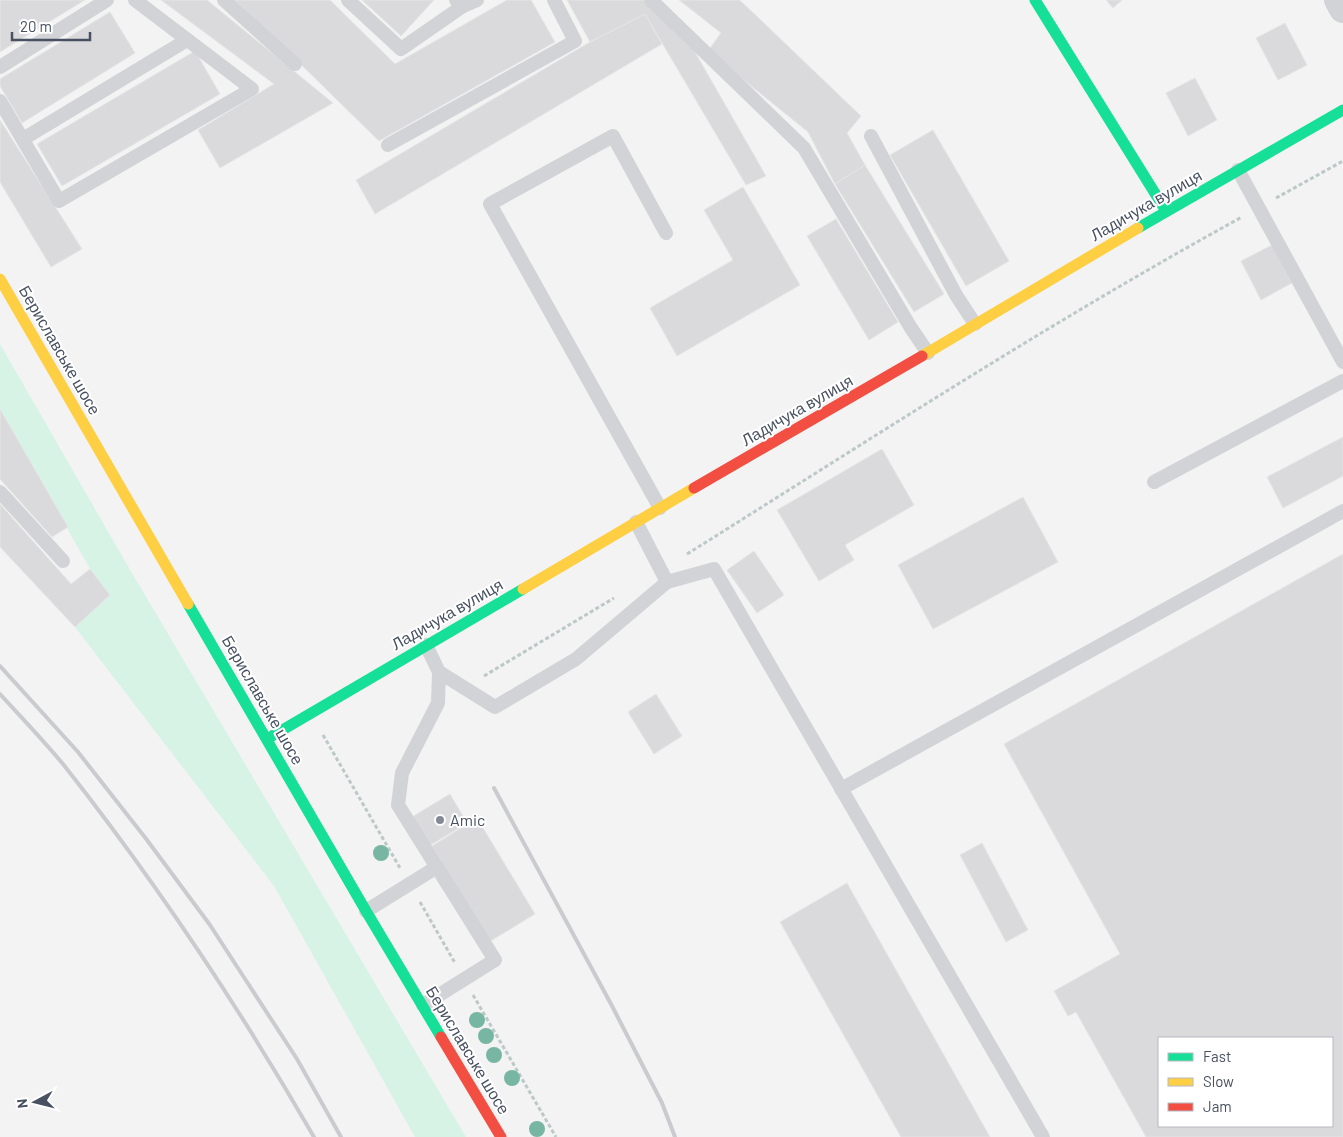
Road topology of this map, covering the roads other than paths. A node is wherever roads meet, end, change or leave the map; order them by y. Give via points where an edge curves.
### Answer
1 (107, 0) edge
2 (135, 0) edge
3 (224, 0) edge
4 (348, 0) edge
5 (477, 0) edge
6 (554, 0) edge
7 (651, 0) edge
8 (1035, 0) edge
9 (1338, 0) edge
10 (459, 3) edge
11 (1343, 9) edge
12 (187, 40) junction
13 (295, 64) dead end
14 (0, 67) edge
15 (0, 101) edge
16 (1343, 110) edge
17 (871, 136) dead end
18 (23, 139) junction
19 (388, 146) dead end
20 (1238, 170) junction
21 (1166, 211) junction
22 (666, 233) dead end
23 (0, 278) edge
24 (975, 324) junction
25 (928, 353) junction
26 (1343, 362) edge
27 (1343, 381) edge
28 (1154, 482) dead end
29 (0, 492) edge
30 (660, 508) junction
31 (1343, 511) edge
32 (636, 522) junction
33 (63, 561) dead end
34 (664, 576) junction
35 (426, 644) junction
36 (439, 672) junction
37 (267, 739) junction
38 (842, 789) junction
39 (437, 867) junction
40 (366, 911) junction
41 (423, 1005) junction
42 (501, 1137) edge
43 (1043, 1137) edge

1 - 14 lane
2 - 12 lane
3 - 13 lane
4 - 10 lane via 401,49
5 - 10 lane
6 - 19 lane via 575,41
7 - 25 lane via 804,148
8 - 21 street
9 - 11 street
12 - 18 lane
12 - 18 lane via 252,88 59,201
15 - 18 lane
16 - 20 street, Ладичука вулиця
17 - 24 lane via 956,296
20 - 21 street, Ладичука вулиця
20 - 26 lane
21 - 24 street, Ладичука вулиця
22 - 30 lane via 613,136 490,204
23 - 37 street, Бериславське шосе
24 - 25 street, Ладичука вулиця
25 - 30 street, Ладичука вулиця
27 - 28 lane
29 - 33 lane
30 - 32 street, Ладичука вулиця
31 - 38 lane
32 - 34 lane
32 - 35 street, Ладичука вулиця
34 - 36 lane via 576,659 495,707
34 - 38 lane via 714,569
35 - 36 lane
35 - 37 street, Ладичука вулиця
36 - 39 lane via 438,703 402,773 398,805
37 - 40 street, Бериславське шосе
38 - 43 lane
39 - 40 lane
39 - 41 lane via 495,960
40 - 41 street, Бериславське шосе
41 - 42 street, Бериславське шосе

